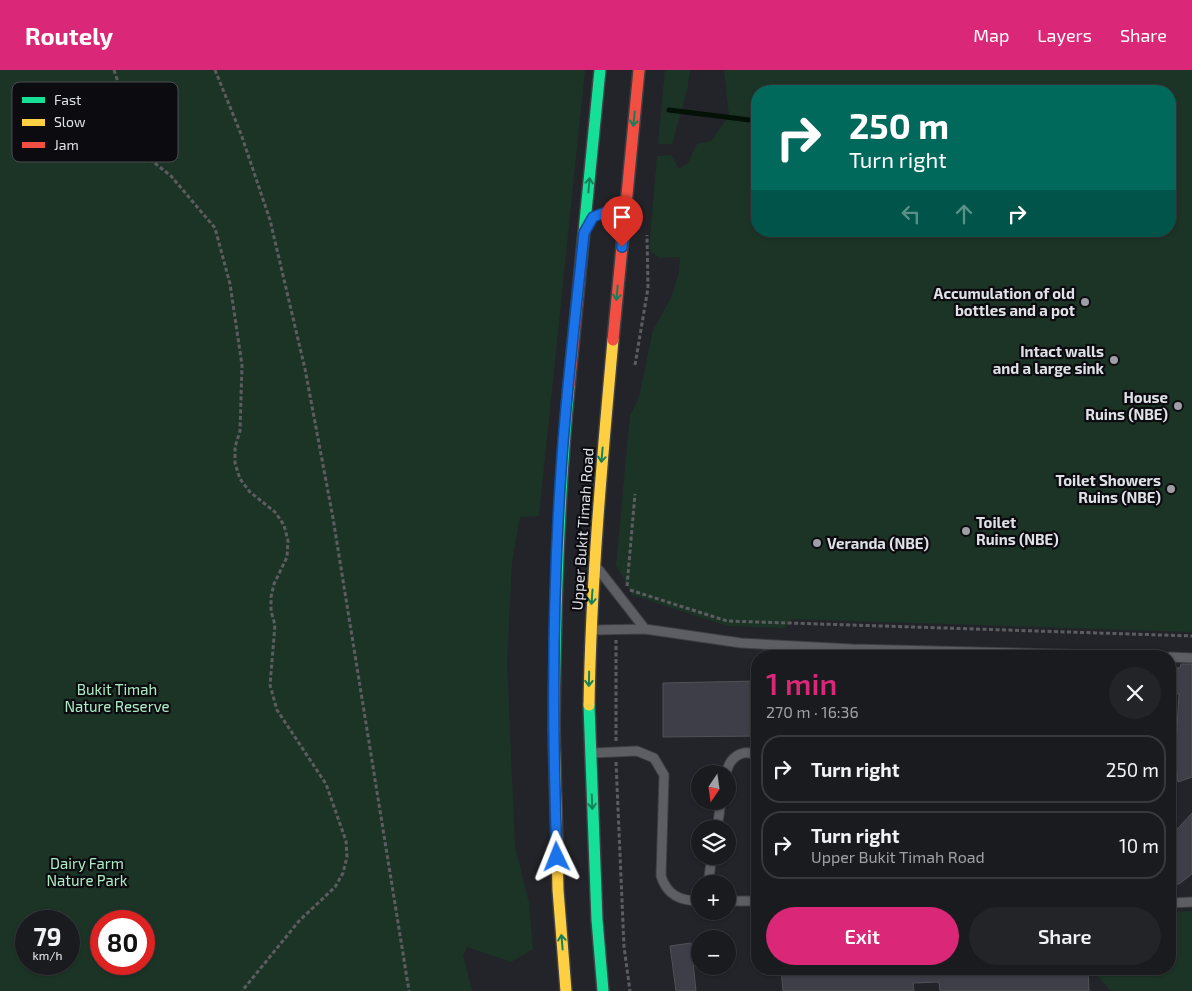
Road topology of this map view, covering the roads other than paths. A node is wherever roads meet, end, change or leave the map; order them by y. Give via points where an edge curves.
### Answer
1 (600, 70) edge
2 (639, 70) edge
3 (600, 214) dead end
4 (584, 233) junction
5 (594, 564) junction
6 (645, 629) junction
7 (590, 630) junction
8 (830, 650) edge
9 (1176, 657) edge
10 (1192, 658) edge
11 (751, 753) edge
12 (585, 756) junction
13 (730, 765) edge
14 (554, 783) junction
15 (566, 785) dead end
16 (691, 901) edge
17 (751, 901) edge
18 (736, 902) edge
19 (1192, 902) edge
20 (1176, 903) edge
21 (566, 991) edge
22 (603, 991) edge

4 -> 1 highway, Upper Bukit Timah Road
2 -> 5 highway, Upper Bukit Timah Road via 620,210
3 - 4 highway via 593,217
4 - 14 highway, Upper Bukit Timah Road via 561,471 555,591
5 - 6 lane
5 -> 7 highway, Upper Bukit Timah Road
6 - 7 lane
6 - 8 lane
7 -> 12 highway, Upper Bukit Timah Road
9 - 10 lane
11 - 13 lane via 739,753
12 - 16 lane via 637,751 654,758 664,775 661,876 665,887 675,897
12 -> 22 highway, Upper Bukit Timah Road
14 - 15 highway
21 -> 14 highway, Upper Bukit Timah Road
17 - 18 lane
19 - 20 lane

